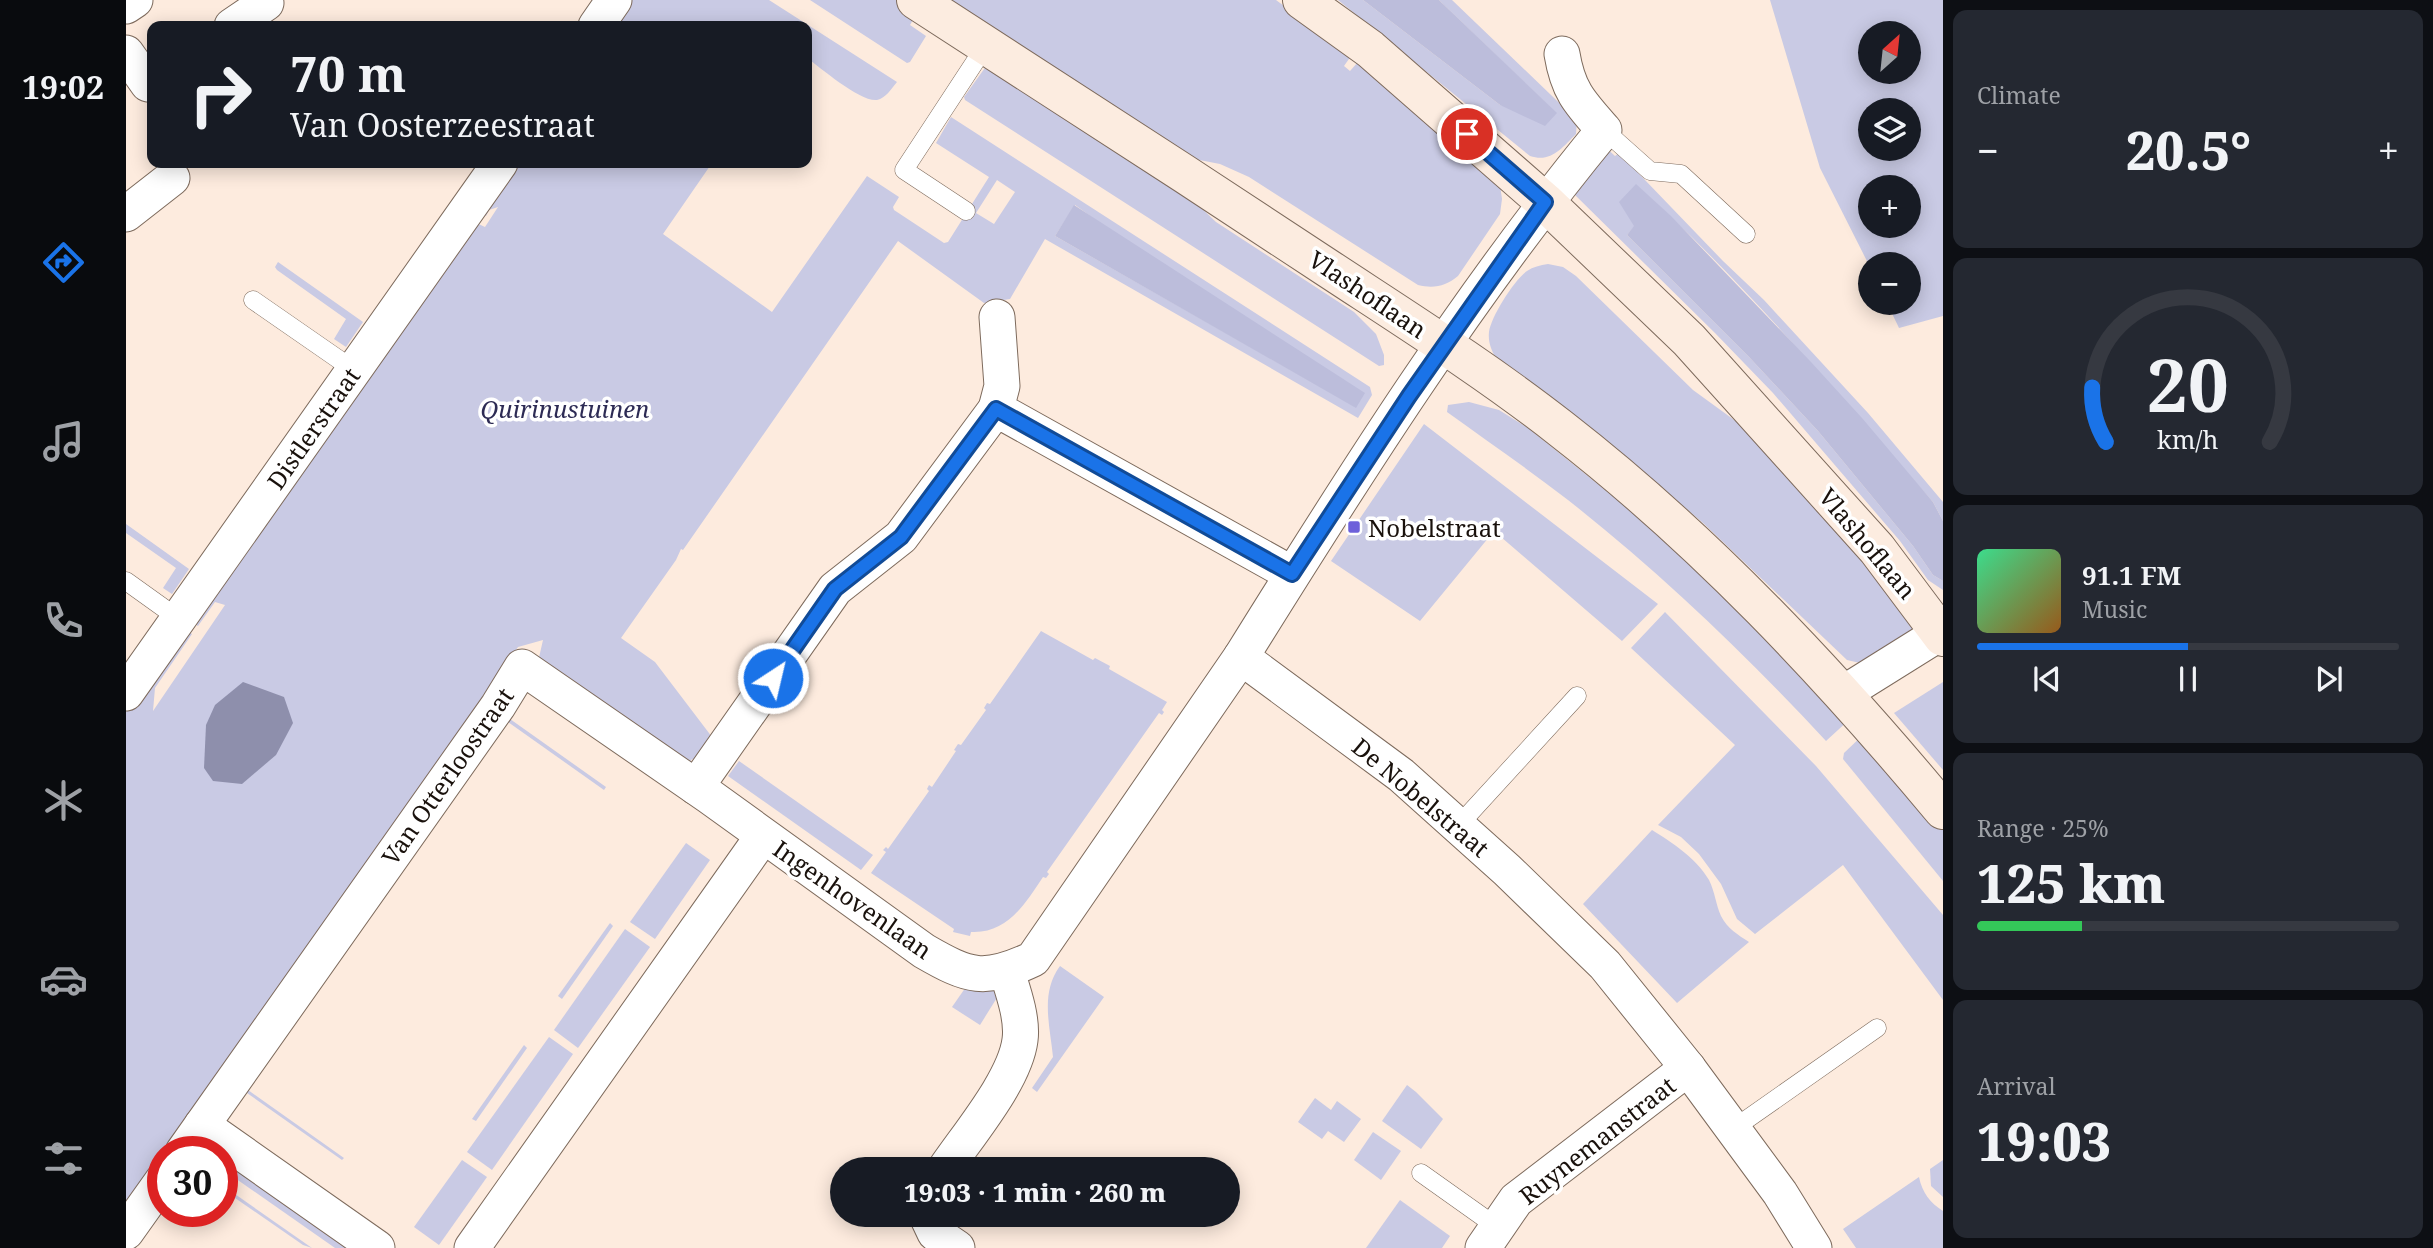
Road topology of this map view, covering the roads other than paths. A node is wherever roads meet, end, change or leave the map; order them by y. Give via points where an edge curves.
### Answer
1 (135, 0) edge
2 (264, 0) edge
3 (614, 0) edge
4 (916, 0) edge
5 (1302, 0) edge
6 (126, 6) edge
7 (239, 21) edge
8 (599, 21) edge
9 (986, 45) junction
10 (126, 53) edge
11 (1562, 54) dead end
12 (147, 84) edge
13 (1604, 130) junction
14 (496, 168) edge
15 (172, 178) dead end
16 (1545, 202) junction
17 (966, 211) dead end
18 (126, 214) edge
19 (1746, 234) dead end
20 (253, 300) dead end
21 (997, 317) dead end
22 (1444, 345) junction
23 (354, 370) junction
24 (996, 409) junction
25 (1292, 574) junction
26 (126, 581) edge
27 (179, 618) junction
28 (1942, 635) edge
29 (1241, 657) junction
30 (126, 693) edge
31 (1844, 693) junction
32 (1577, 696) dead end
33 (696, 787) junction
34 (1943, 810) edge
35 (1458, 826) junction
36 (763, 836) junction
37 (1007, 972) junction
38 (1877, 1028) dead end
39 (1688, 1068) junction
40 (1733, 1129) junction
41 (193, 1136) edge
42 (953, 1157) edge
43 (238, 1165) edge
44 (1421, 1173) dead end
45 (147, 1203) edge
46 (933, 1227) edge
47 (126, 1233) edge
48 (1490, 1238) edge
49 (377, 1248) edge
50 (472, 1248) edge
51 (957, 1248) edge
52 (1814, 1248) edge

1 - 6 street
2 - 7 street via 266,3
3 - 8 street
4 - 9 street, Vlashoflaan
5 - 16 street, Vlashoflaan via 1370,49
9 - 17 lane via 904,170
9 - 22 street, Vlashoflaan
10 - 12 street
11 - 13 street via 1566,77 1580,103
13 - 16 street
13 - 19 lane via 1650,171 1681,174
14 - 23 street, Distlerstraat
15 - 18 street
16 - 22 street
16 - 28 street, Vlashoflaan via 1689,340 1877,549
20 - 23 lane
21 - 24 street via 1002,386
22 - 25 street
22 - 31 street, Vlashoflaan via 1560,428 1692,540
23 - 27 street, Distlerstraat
24 - 25 street
24 - 33 street via 901,537 835,589
25 - 29 street
26 - 27 lane
27 - 30 street, Distlerstraat
28 - 31 street, Vlashoflaan
29 - 35 street, De Nobelstraat via 1401,775
29 - 37 street, Ingenhovenlaan via 1032,960
31 - 34 street, Vlashoflaan
32 - 35 lane
33 - 36 street, Van Otterloostraat
33 - 41 street, Van Otterloostraat via 522,667
35 - 39 street, De Nobelstraat via 1605,965
36 - 37 street, Ingenhovenlaan via 942,961 975,975
36 - 50 street, Ingenhovenlaan
37 - 42 street via 1021,1039 1008,1076
38 - 40 lane
39 - 40 street, De Nobelstraat
39 - 48 street, Ruynemanstraat via 1516,1200
40 - 52 street, De Nobelstraat
43 - 49 street, Van Otterloostraat
44 - 48 lane
45 - 47 street
46 - 51 street

